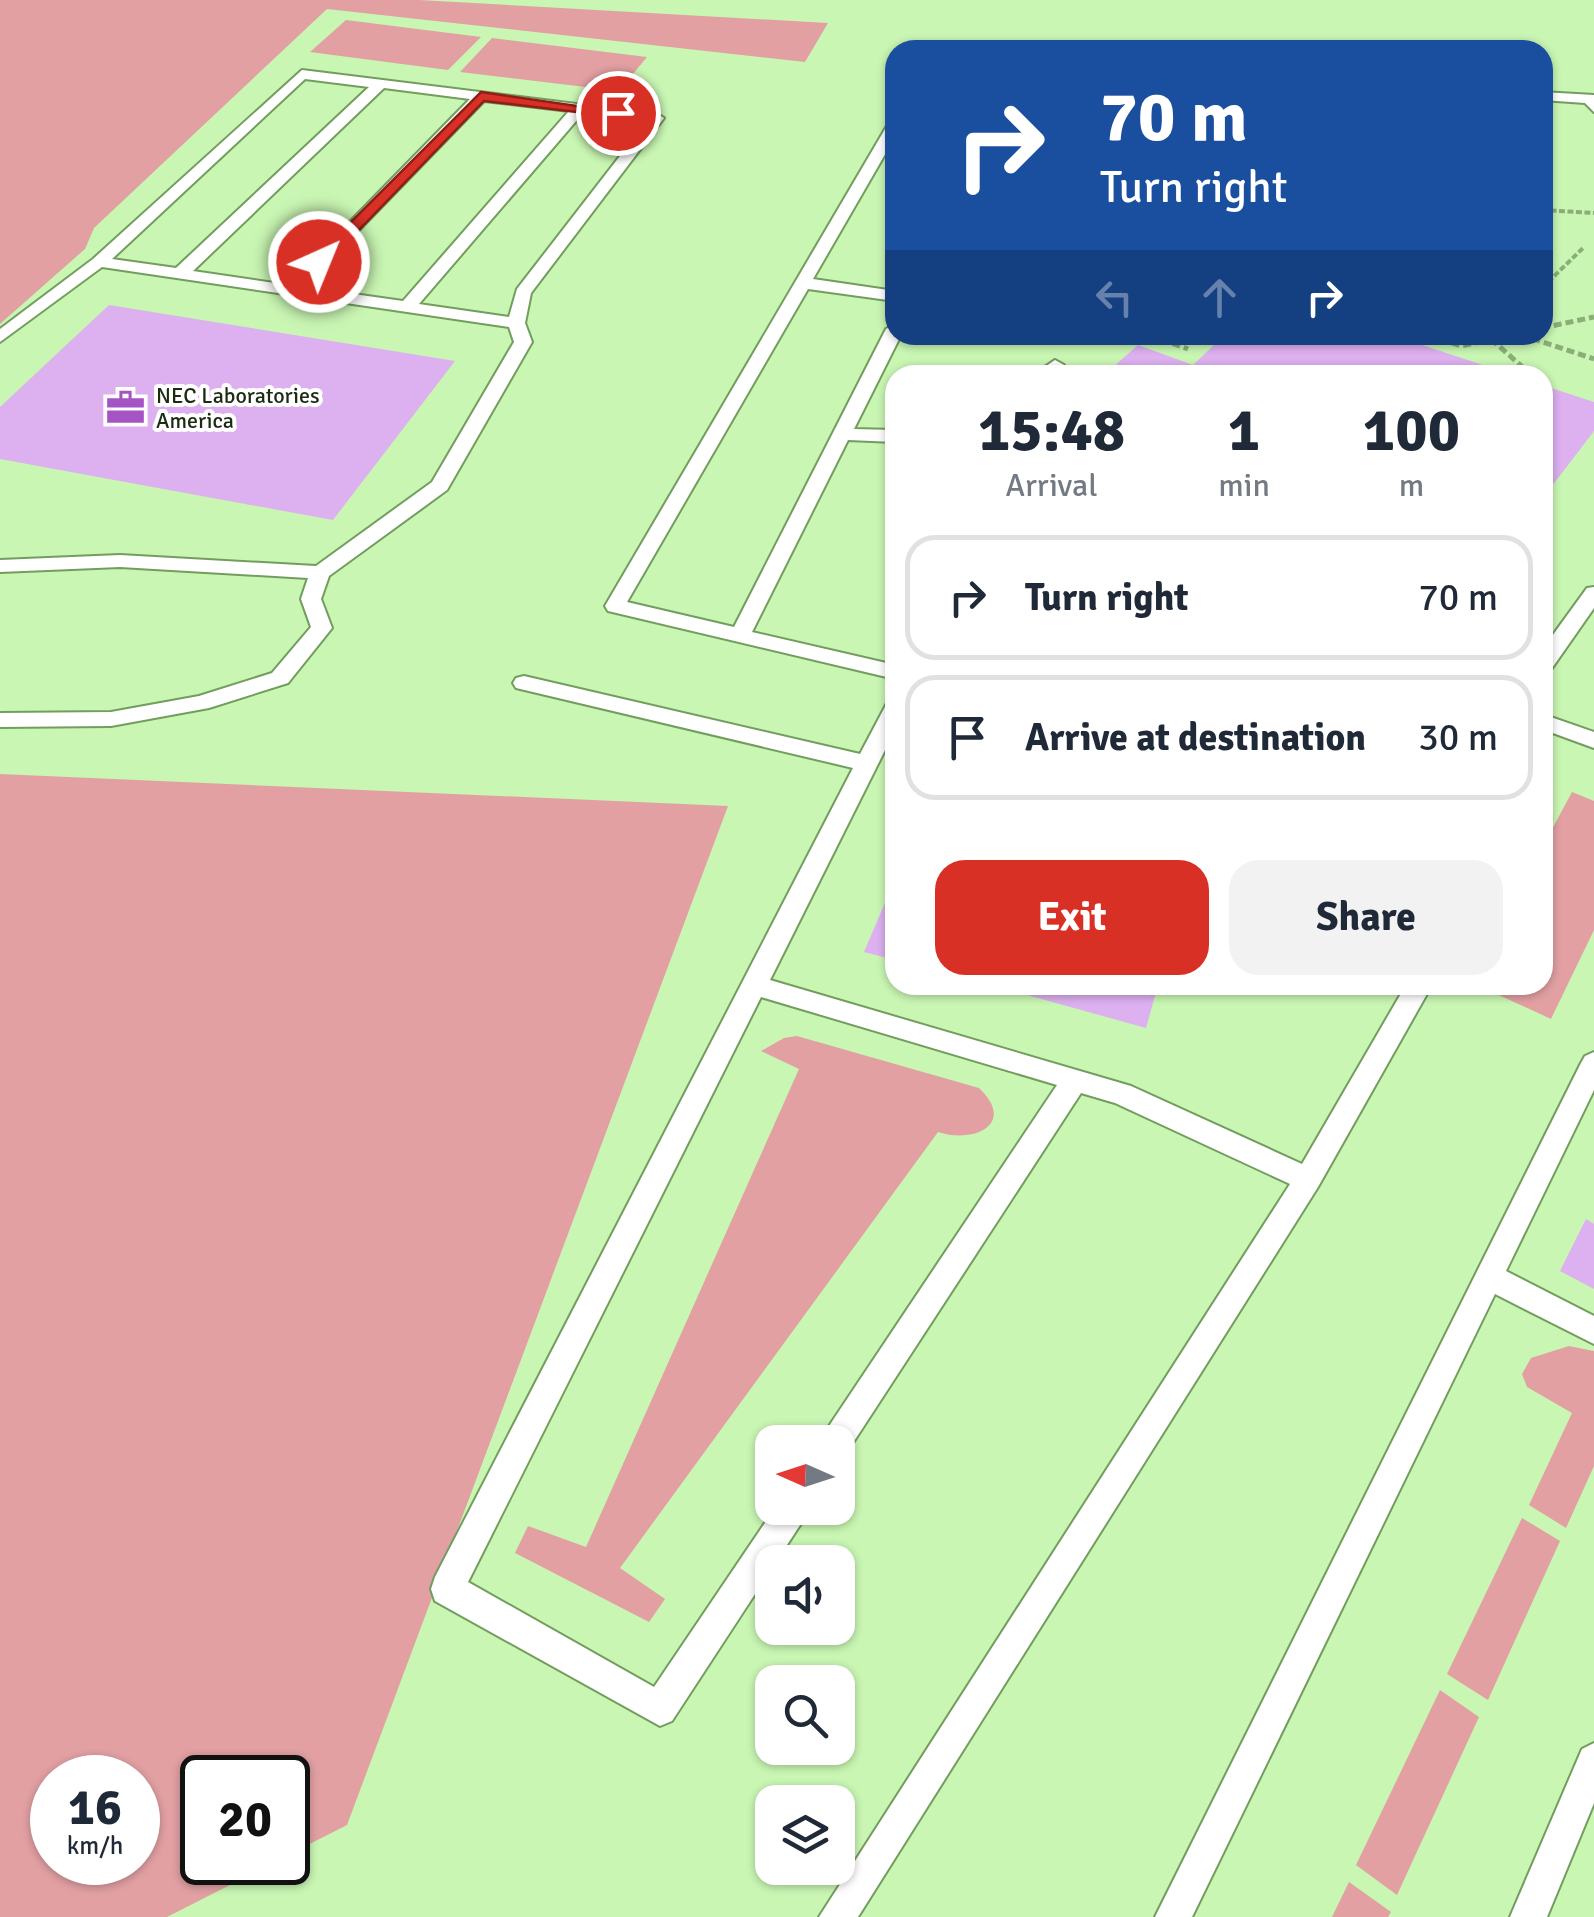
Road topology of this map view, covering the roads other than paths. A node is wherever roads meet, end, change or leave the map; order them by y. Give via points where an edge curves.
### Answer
1 (380, 84) junction
2 (481, 96) junction
3 (1553, 97) edge
4 (1593, 102) edge
5 (579, 108) junction
6 (885, 141) edge
7 (99, 262) junction
8 (180, 274) junction
9 (802, 282) junction
10 (292, 290) junction
11 (885, 294) edge
12 (408, 307) junction
13 (516, 323) junction
14 (0, 337) edge
15 (887, 345) edge
16 (842, 434) junction
17 (885, 436) edge
18 (0, 566) edge
19 (320, 573) junction
20 (1594, 593) edge
21 (740, 636) junction
22 (1553, 651) edge
23 (885, 670) edge
24 (524, 683) dead end
25 (0, 720) edge
26 (1553, 725) edge
27 (885, 727) edge
28 (1594, 740) edge
29 (866, 763) junction
30 (753, 985) junction
31 (1413, 995) edge
32 (1594, 1064) edge
33 (1075, 1080) junction
34 (1308, 1180) junction
35 (1489, 1276) junction
36 (1594, 1330) edge
37 (847, 1425) edge
38 (782, 1525) edge
39 (1594, 1761) edge
40 (836, 1917) edge
41 (1174, 1917) edge
42 (1528, 1917) edge

1 - 2 lane
1 - 7 lane via 302,74
1 - 8 lane
2 - 5 lane
2 - 10 lane
3 - 4 lane
5 - 12 lane
5 - 13 lane via 657,118 523,293
6 - 9 lane
7 - 8 lane
7 - 14 lane
8 - 10 lane
9 - 11 lane
9 - 21 lane via 614,606
10 - 12 lane
12 - 13 lane
13 - 19 lane via 523,342 440,486
15 - 16 lane
16 - 17 lane
16 - 21 lane
18 - 19 lane via 42,561
19 - 25 lane via 310,599 322,628 280,678 200,703 110,719
20 - 22 lane
21 - 23 lane
24 - 29 lane
26 - 28 lane
27 - 29 lane
29 - 30 lane
30 - 33 lane
30 - 38 lane via 447,1590 660,1709
31 - 34 lane
32 - 35 lane
33 - 34 lane via 1122,1094
33 - 37 lane
34 - 40 lane
35 - 36 lane
35 - 41 lane
39 - 42 lane

